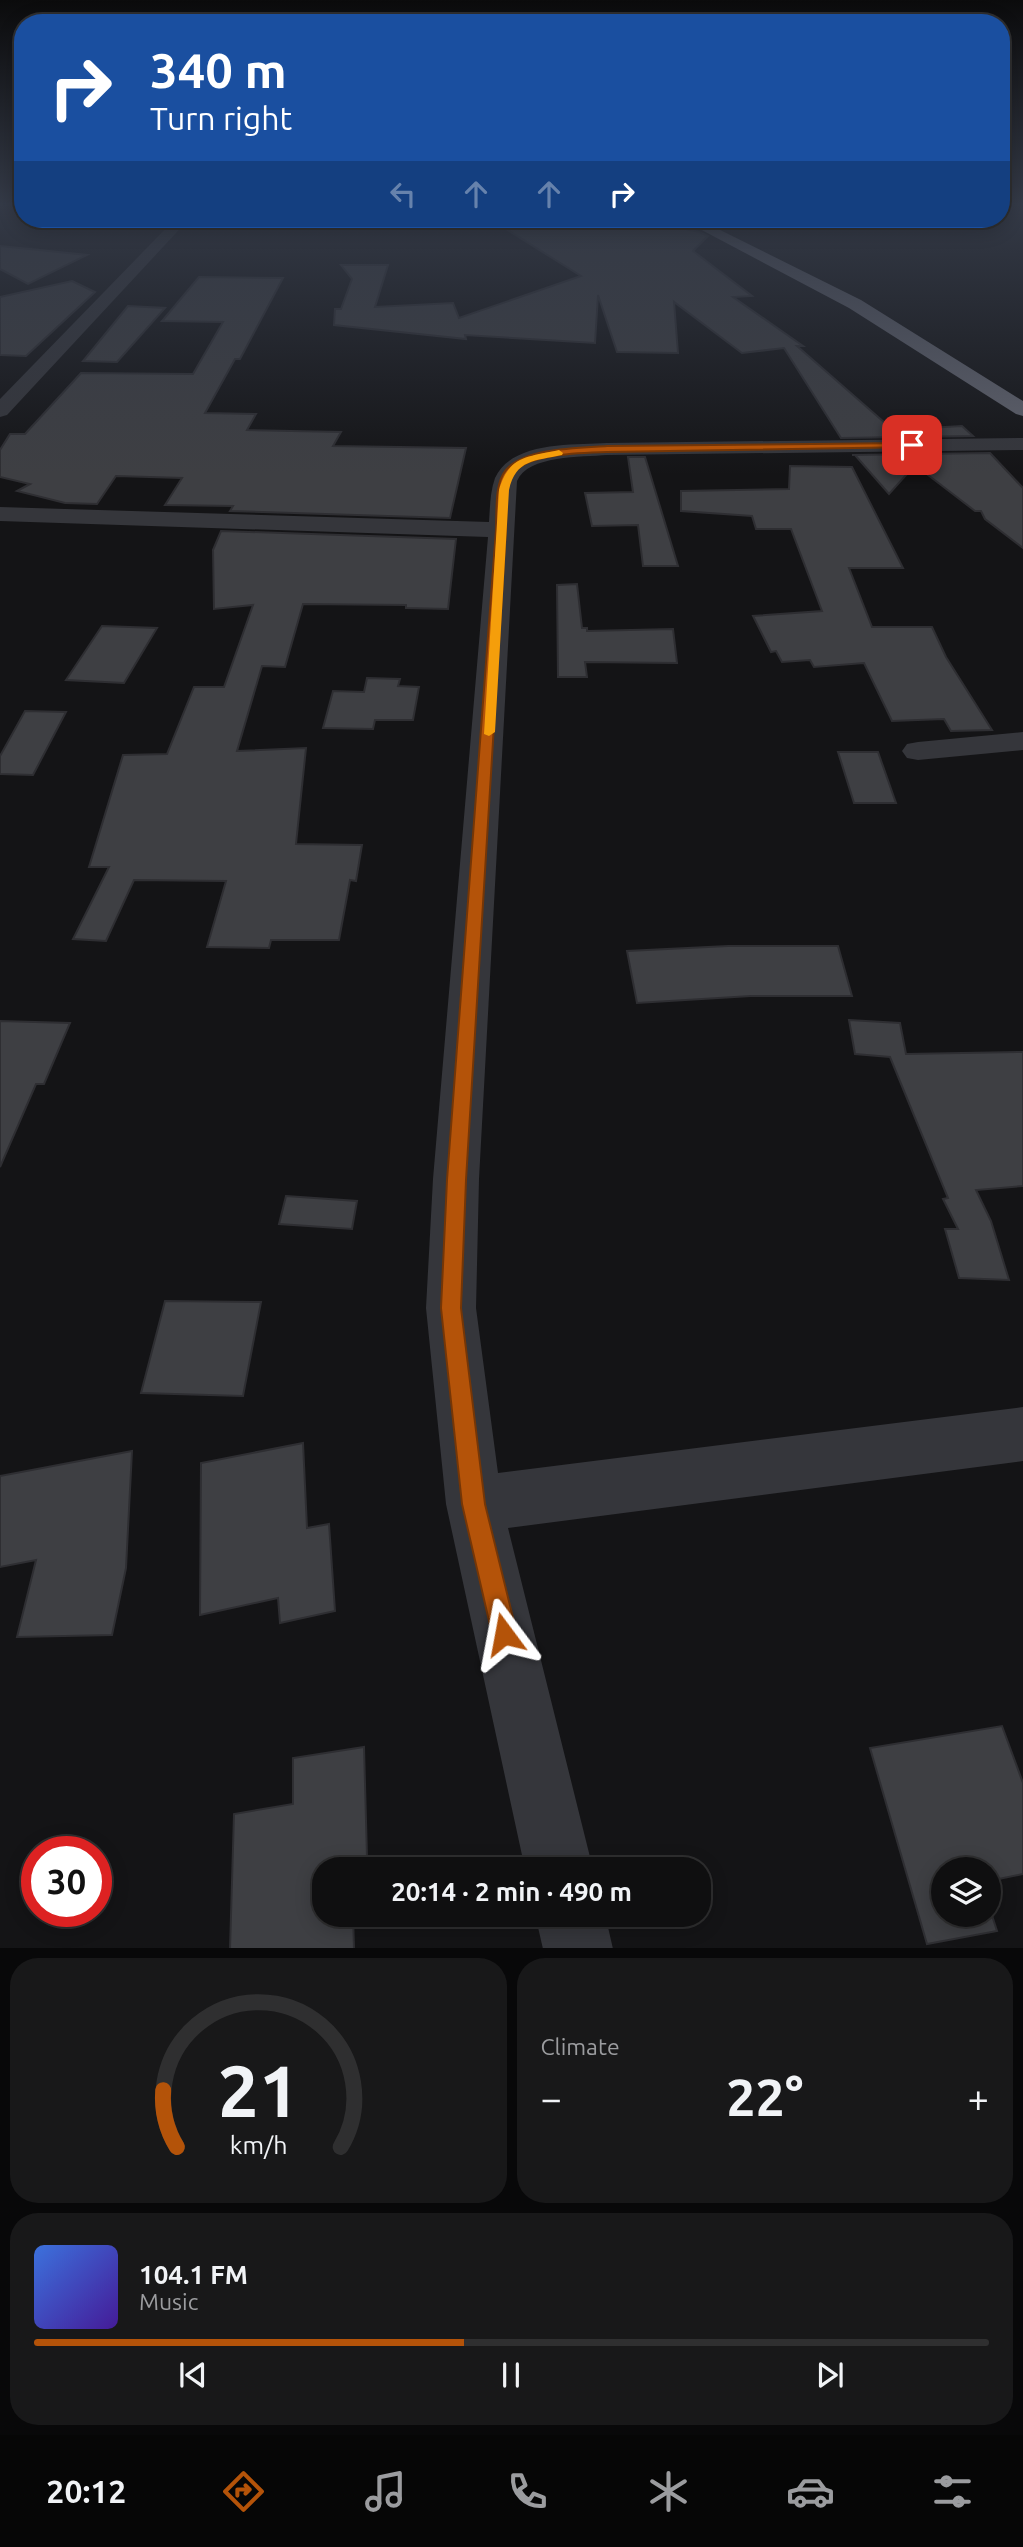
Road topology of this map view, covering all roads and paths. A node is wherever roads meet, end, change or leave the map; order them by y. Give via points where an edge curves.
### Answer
1 (111, 294) edge
2 (836, 294) edge
3 (855, 294) edge
4 (1023, 392) edge
5 (1023, 410) edge
6 (0, 411) edge
7 (1023, 444) edge
8 (0, 514) edge
9 (501, 530) junction
10 (1023, 741) edge
11 (918, 751) dead end
12 (1023, 1434) edge
13 (474, 1504) junction
14 (556, 1857) edge
15 (573, 1927) edge
16 (578, 1948) edge

1 - 6 street
2 - 5 highway
3 - 4 highway
7 - 9 street via 560,453 523,461 508,473
8 - 9 street
9 - 13 street via 451,1308
10 - 11 street
12 - 13 street
13 - 14 street
15 - 16 street

